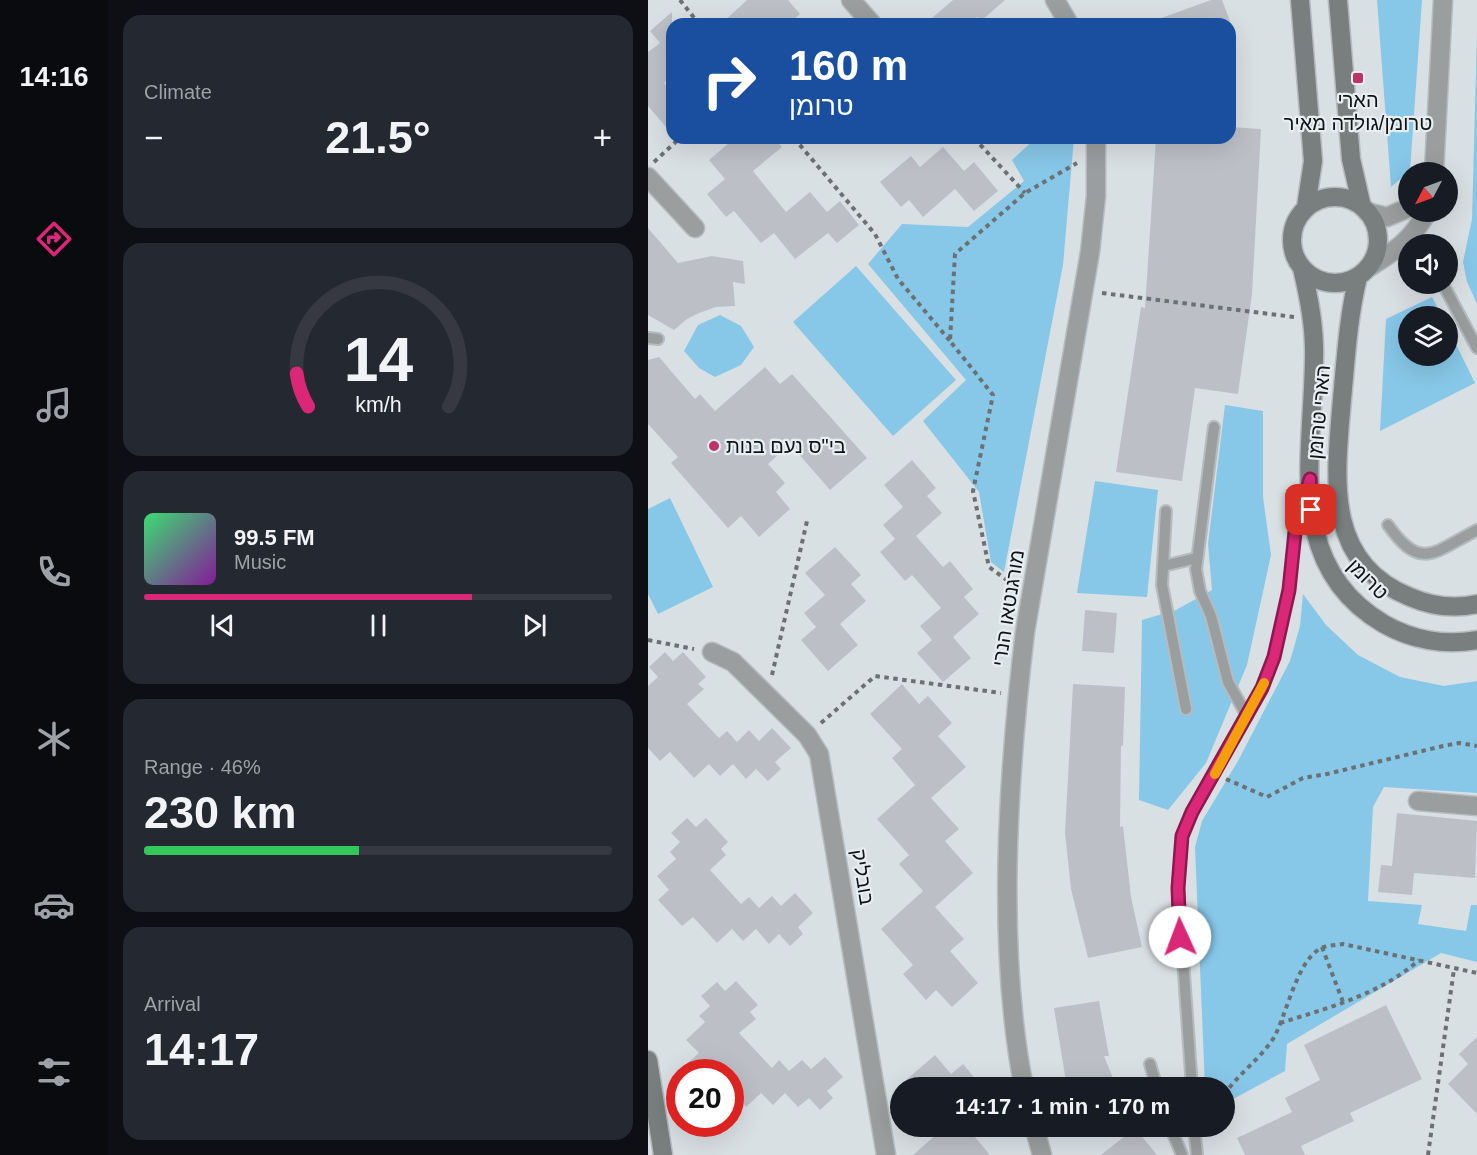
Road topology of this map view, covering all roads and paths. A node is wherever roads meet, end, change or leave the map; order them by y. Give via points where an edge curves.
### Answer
1 (680, 0) edge
2 (1055, 0) edge
3 (1300, 0) edge
4 (1338, 0) edge
5 (1443, 0) edge
6 (855, 5) edge
7 (694, 18) edge
8 (867, 18) edge
9 (1066, 18) edge
10 (673, 144) edge
11 (799, 144) edge
12 (980, 144) edge
13 (1096, 145) edge
14 (1435, 162) edge
15 (648, 167) edge
16 (648, 177) edge
17 (1025, 193) junction
18 (1306, 207) junction
19 (1365, 209) junction
20 (1398, 212) edge
21 (695, 228) dead end
22 (1398, 249) edge
23 (1302, 268) junction
24 (1363, 273) junction
25 (1083, 291) junction
26 (1448, 294) edge
27 (1313, 319) junction
28 (950, 341) junction
29 (1477, 348) edge
30 (1214, 427) dead end
31 (1311, 431) joint
32 (1310, 479) junction
33 (1166, 511) dead end
34 (807, 521) dead end
35 (1388, 525) dead end
36 (1477, 530) edge
37 (1197, 558) junction
38 (1163, 566) junction
39 (1031, 598) junction
40 (1477, 604) edge
41 (648, 640) edge
42 (1477, 640) edge
43 (712, 652) joint
44 (1018, 695) junction
45 (767, 696) junction
46 (1186, 710) dead end
47 (1247, 716) junction
48 (807, 735) junction
49 (1477, 746) edge
50 (1215, 774) junction
51 (1418, 801) dead end
52 (1477, 806) edge
53 (1322, 947) junction
54 (1419, 960) junction
55 (1454, 969) junction
56 (1477, 974) edge
57 (1343, 1002) junction
58 (1280, 1023) junction
59 (648, 1060) edge
60 (1150, 1065) dead end
61 (1022, 1077) edge
62 (1154, 1077) edge
63 (1191, 1077) edge
64 (1235, 1078) edge
65 (1037, 1137) edge
66 (1175, 1137) edge
67 (1195, 1137) edge
68 (663, 1155) edge
69 (886, 1155) edge
70 (1042, 1155) edge
71 (1182, 1155) edge
72 (1197, 1155) edge
73 (1428, 1155) edge

1 - 7 path
2 - 9 street
3 - 18 street via 1313,161
4 - 19 street via 1351,159
5 - 14 street
6 - 8 street
10 - 15 path
11 - 28 path via 875,234 898,279
12 - 17 path
13 - 17 path
13 - 25 street, מורגנטאו הנרי via 1096,196
16 - 21 street
17 - 28 path via 955,254
18 - 19 street via 1331,197 1344,198
18 - 23 street via 1297,218 1292,237 1295,257
19 - 20 street via 1387,217
19 - 24 street via 1378,237 1375,256
22 - 24 street
23 - 24 street via 1325,282 1345,282
23 - 27 street, הארי טרומן
24 - 40 street, הארי טרומן via 1348,324 1336,483 1345,530 1365,565 1397,592 1445,606
25 - 27 path
25 - 39 street, מורגנטאו הנרי
26 - 29 lane
27 - 31 street, הארי טרומן
28 - 39 path via 993,395 973,491 989,567
30 - 37 lane
31 - 32 street, טרומן
32 - 42 street, טרומן via 1317,542 1329,573 1347,596 1395,630 1442,642
32 - 47 lane via 1295,532 1289,590 1274,657
33 - 38 lane
34 - 45 path
35 - 36 lane via 1402,546 1417,555 1431,554
37 - 38 lane
37 - 47 lane via 1200,591 1211,616 1228,682
38 - 46 lane via 1161,585
39 - 44 street, מורגנטאו הנרי
41 - 43 path
43 - 45 street, בובליק via 733,662
44 - 48 path via 875,676
44 - 61 street, מורגנטאו הנרי via 1010,928 1011,987
45 - 48 street, בובליק
47 - 50 lane
48 - 69 street, בובליק via 819,754
49 - 50 path via 1459,743 1303,778 1268,796
50 - 63 lane via 1192,812 1179,853 1180,937
51 - 52 street
53 - 54 path via 1343,944
53 - 57 path
53 - 58 path via 1308,960
54 - 55 path
54 - 57 path via 1404,974
55 - 56 path
55 - 73 path
57 - 58 path
58 - 64 path via 1273,1039
59 - 68 street
60 - 62 lane
65 - 70 street
66 - 71 lane
67 - 72 lane

